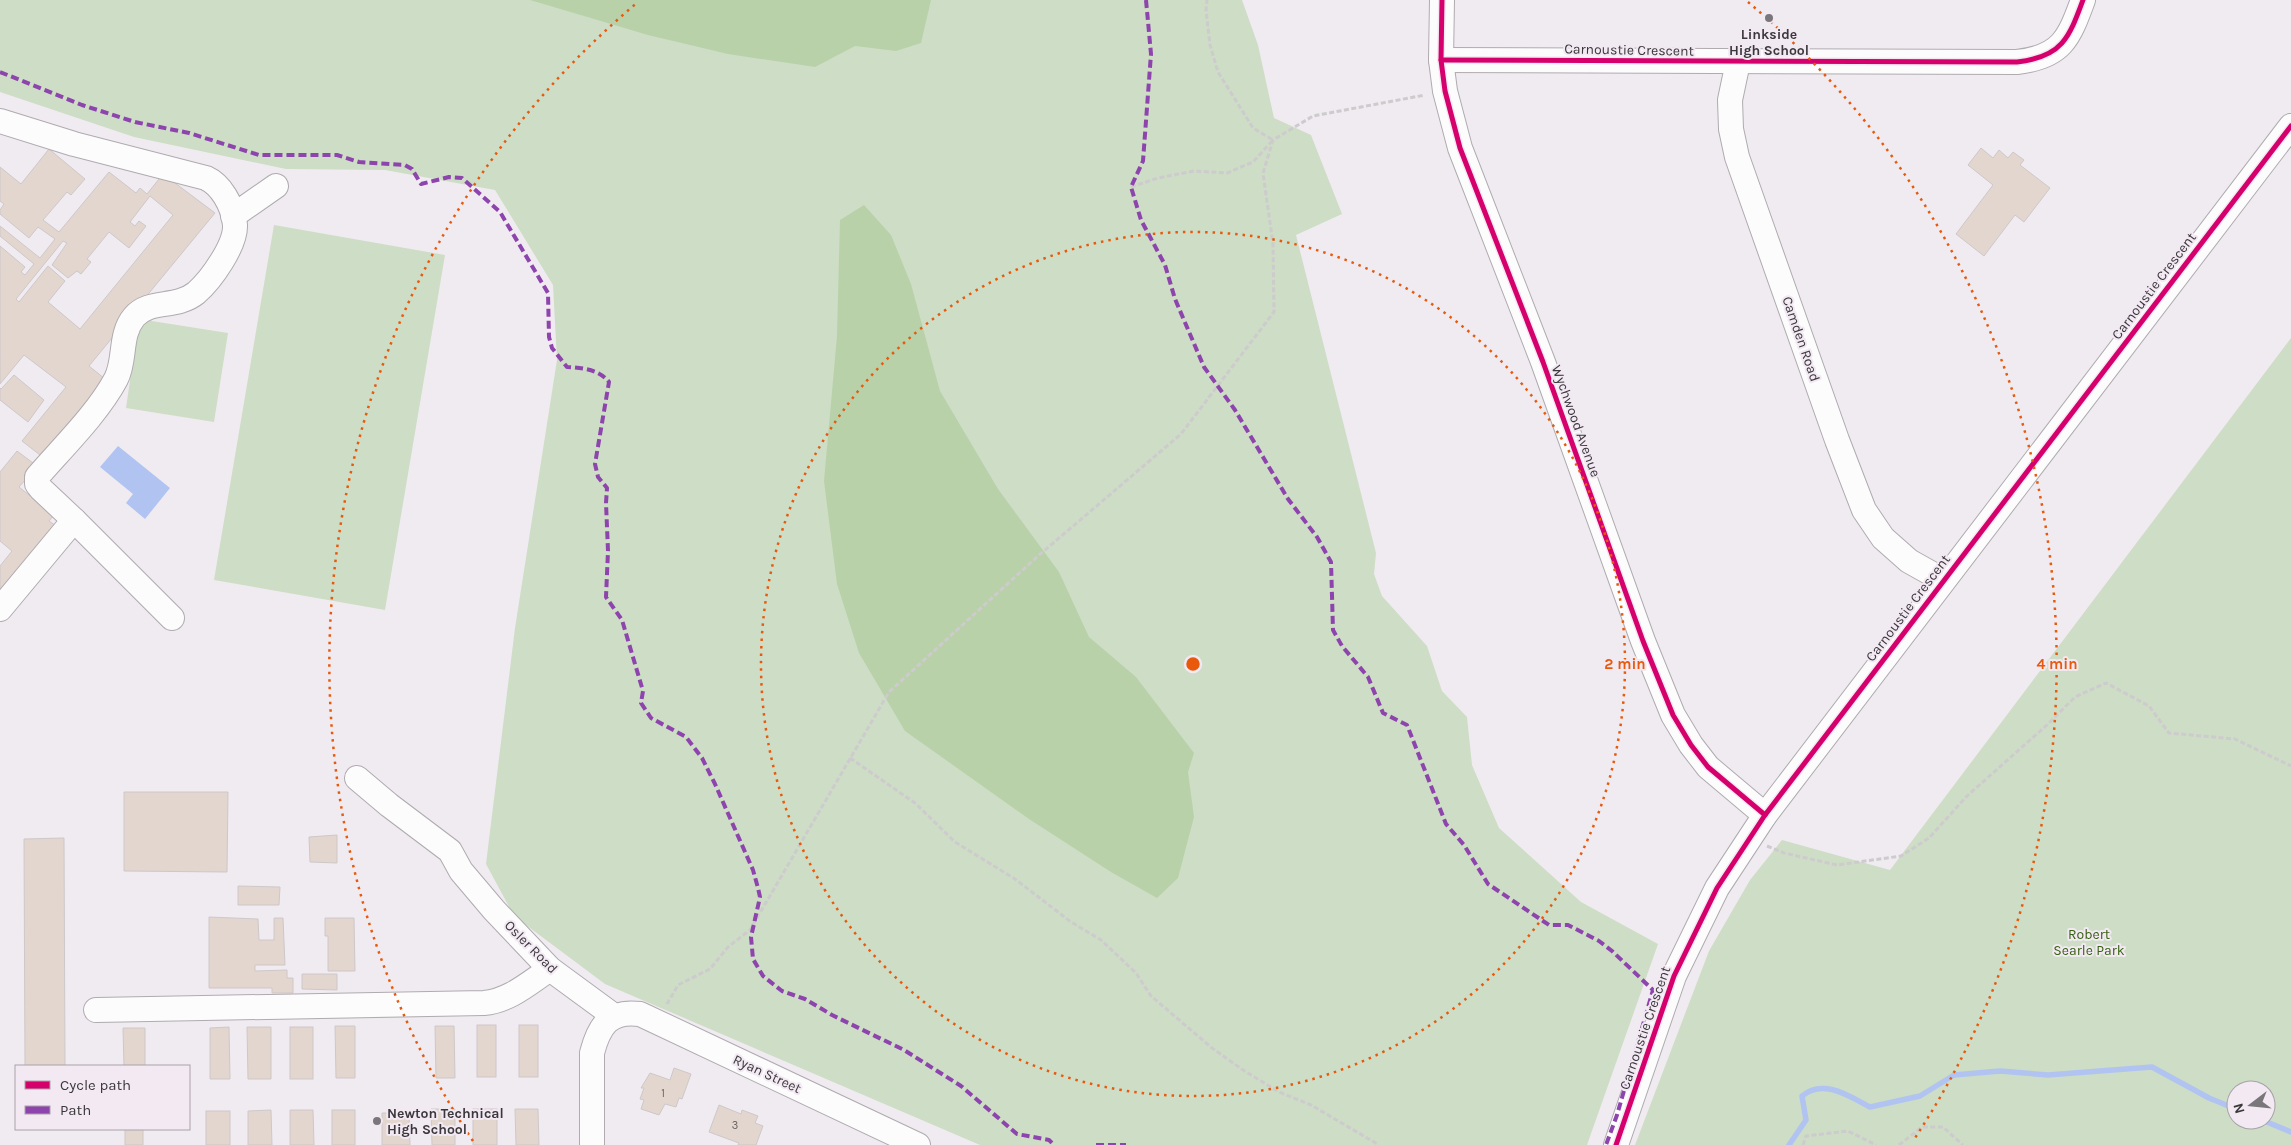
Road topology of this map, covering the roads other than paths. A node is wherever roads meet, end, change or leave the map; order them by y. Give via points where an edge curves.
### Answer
1 (1442, 0) edge
2 (2083, 0) edge
3 (1441, 60) junction
4 (1738, 62) junction
5 (0, 121) edge
6 (2291, 126) edge
7 (276, 186) dead end
8 (233, 216) junction
9 (74, 520) junction
10 (1943, 580) junction
11 (0, 609) edge
12 (172, 618) dead end
13 (357, 778) dead end
14 (1765, 815) junction
15 (550, 969) junction
16 (96, 1010) dead end
17 (614, 1016) junction
18 (592, 1145) edge
19 (918, 1145) edge
20 (1616, 1145) edge

1 - 3 street, Wychwood Avenue
2 - 4 street, Carnoustie Crescent via 2067,39 2051,52 2029,61
3 - 4 street, Carnoustie Crescent
3 - 14 street, Wychwood Avenue via 1445,91 1460,148 1540,352 1643,641 1673,715 1708,766
4 - 10 street, Camden Road via 1730,100 1731,129 1737,157 1864,510 1883,538 1909,561
5 - 8 street via 206,178 219,188
6 - 10 street, Carnoustie Crescent
7 - 8 street
8 - 9 street via 235,227 229,249 207,282 181,302 150,306 133,318 127,330 117,377 102,400 37,477 41,489
9 - 11 street
9 - 12 street
10 - 14 street, Carnoustie Crescent
13 - 15 street, Osler Road via 450,851 460,870
14 - 20 street, Carnoustie Crescent via 1718,888 1674,976
15 - 16 street via 496,1002
15 - 17 street, Osler Road
17 - 18 street via 600,1029 592,1052
17 - 19 street, Ryan Street via 628,1012 640,1014

